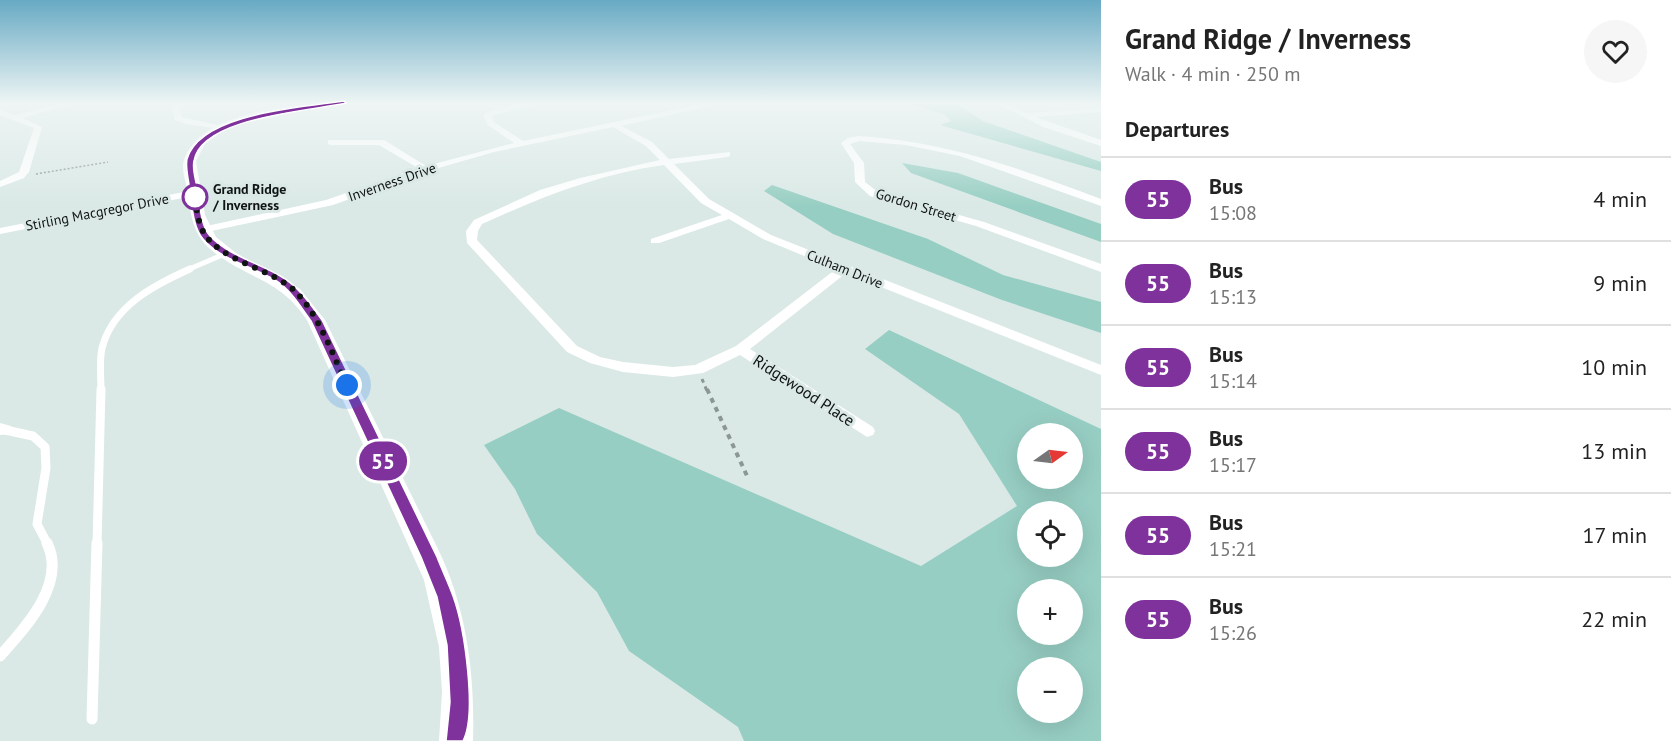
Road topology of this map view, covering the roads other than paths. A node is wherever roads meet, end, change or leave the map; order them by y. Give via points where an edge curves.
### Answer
1 (35, 137) edge
2 (208, 137) edge
3 (511, 137) edge
4 (554, 137) edge
5 (636, 137) edge
6 (1083, 137) edge
7 (331, 142) dead end
8 (520, 143) junction
9 (1101, 143) edge
10 (727, 154) dead end
11 (666, 162) junction
12 (425, 169) junction
13 (0, 184) edge
14 (194, 193) junction
15 (1101, 204) edge
16 (729, 216) junction
17 (202, 230) junction
18 (0, 231) edge
19 (655, 241) dead end
20 (227, 253) junction
21 (843, 268) junction
22 (1101, 268) edge
23 (741, 350) junction
24 (1101, 370) edge
25 (3, 429) edge
26 (867, 431) dead end
27 (0, 656) edge
28 (92, 719) dead end
29 (456, 741) edge

1 - 13 street via 21,176
2 - 14 street via 191,157
3 - 8 street
4 - 8 street, Inverness Drive
5 - 11 street, Culham Drive
6 - 9 street
7 - 12 street via 381,142
8 - 12 street, Inverness Drive
10 - 11 street
11 - 16 street, Culham Drive via 694,192
11 - 23 street via 544,192 478,222 471,241 572,349 595,360 673,372 698,370
12 - 17 street, Inverness Drive via 329,203
14 - 17 street
14 - 18 street, Stirling Macgregor Drive
15 - 22 street, Gordon Street via 966,154 905,142 855,139 845,143 859,163 858,182 874,194 980,224
16 - 19 street
16 - 21 street, Culham Drive via 785,245
17 - 20 street
20 - 28 lane via 144,294 114,322 102,349
20 - 29 street via 278,278 307,304 429,557 445,597 456,645
21 - 23 street
21 - 24 street, Culham Drive
23 - 26 street, Ridgewood Place
25 - 27 lane via 40,439 45,446 47,458 37,524 49,547 52,566 46,592 31,621

